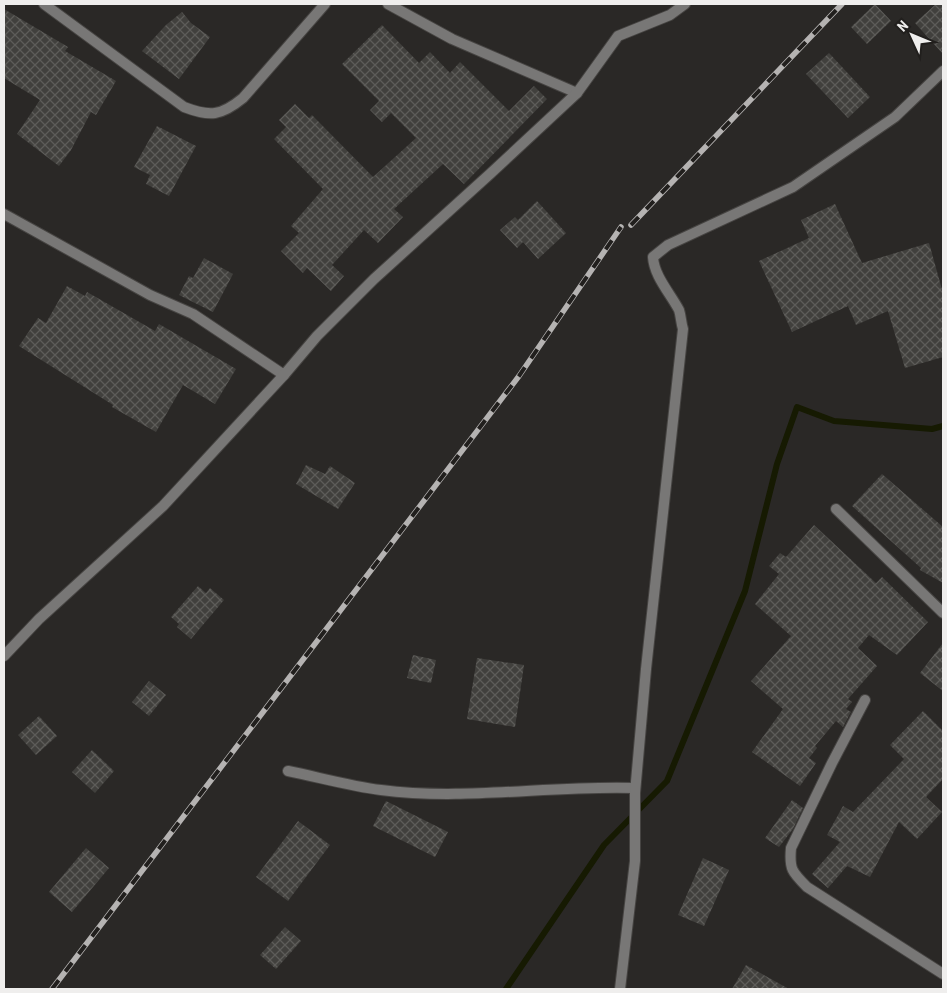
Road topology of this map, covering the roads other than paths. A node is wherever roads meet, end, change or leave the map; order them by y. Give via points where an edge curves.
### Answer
1 (44, 4) edge
2 (325, 4) edge
3 (388, 4) edge
4 (685, 4) edge
5 (943, 71) edge
6 (577, 94) junction
7 (4, 214) edge
8 (284, 375) junction
9 (836, 509) dead end
10 (943, 613) edge
11 (4, 656) edge
12 (865, 700) dead end
13 (288, 771) dead end
14 (635, 790) junction
15 (943, 974) edge
16 (620, 989) edge

1 - 2 street via 184,107 202,114 230,108 243,98
3 - 6 street via 452,38
4 - 6 street via 670,15 618,36
5 - 14 street via 895,117 793,186 668,245 653,257 654,266 679,311 683,330
6 - 8 street via 374,279 317,336
7 - 8 street via 150,295 193,314
8 - 11 street via 163,506
9 - 10 street
12 - 15 street via 791,848 792,871 807,887
13 - 14 street via 381,790 416,792 477,793 605,787
14 - 16 street via 635,861

